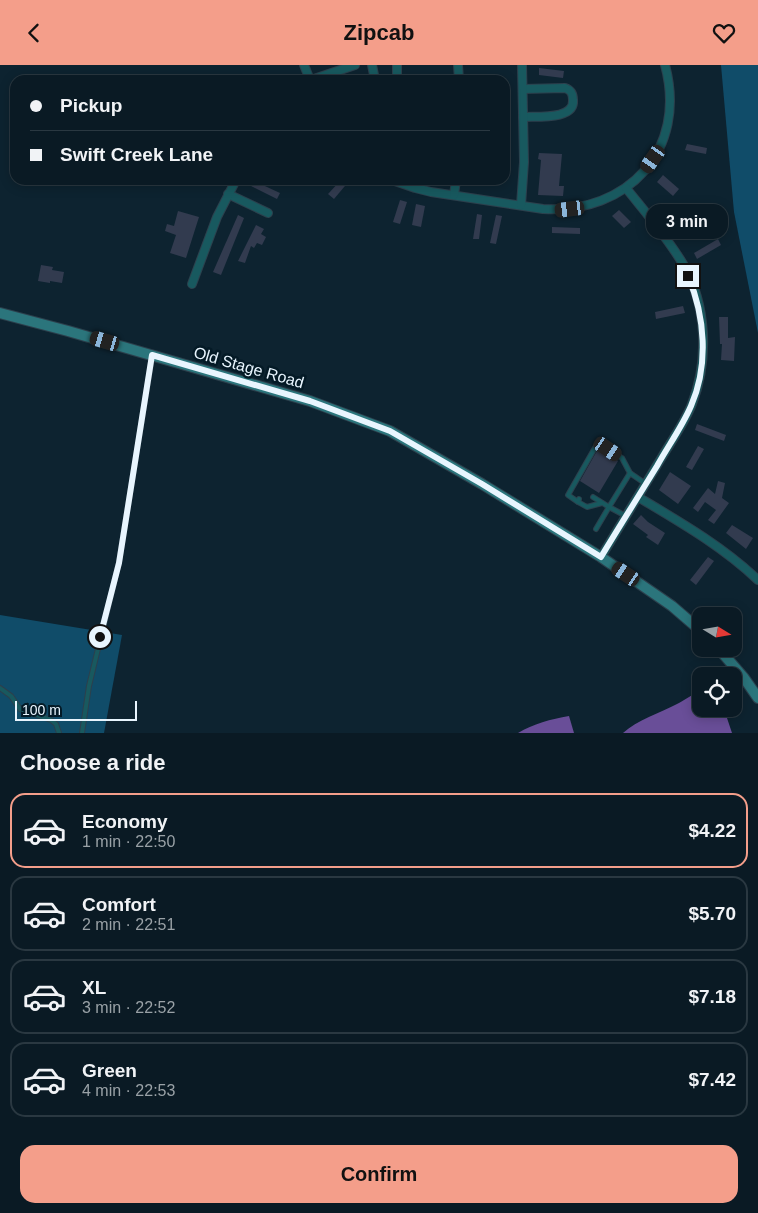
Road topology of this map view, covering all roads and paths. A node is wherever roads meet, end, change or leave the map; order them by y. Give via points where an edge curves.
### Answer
1 (355, 65) edge
2 (522, 65) edge
3 (665, 65) edge
4 (325, 75) edge
5 (523, 89) junction
6 (523, 117) junction
7 (233, 185) edge
8 (406, 185) edge
9 (455, 185) edge
10 (626, 188) junction
11 (228, 194) junction
12 (454, 195) junction
13 (521, 205) junction
14 (268, 213) dead end
15 (192, 284) dead end
16 (0, 313) edge
17 (152, 355) junction
18 (630, 473) junction
19 (646, 484) junction
20 (593, 497) dead end
21 (638, 497) junction
22 (602, 503) junction
23 (609, 507) junction
24 (626, 516) junction
25 (596, 529) dead end
26 (601, 557) junction
27 (758, 580) edge
28 (692, 624) edge
29 (726, 657) edge
30 (0, 688) edge
31 (758, 698) edge
32 (59, 733) edge
33 (82, 733) edge

1 - 4 street
2 - 5 street
3 - 10 street via 670,91 666,130 653,159
5 - 6 street
5 - 6 street via 565,88 570,90 574,103 564,114
6 - 13 street
7 - 11 street
8 - 12 street
9 - 12 street
10 - 13 street via 599,202 580,207 559,210
10 - 19 street via 683,264 698,303 703,339 700,377 691,406
11 - 14 street
11 - 15 street
12 - 13 street
16 - 17 main road, Old Stage Road
17 - 26 main road, Old Stage Road via 310,401 390,431
17 - 33 lane via 119,563 89,686
18 - 19 lane
18 - 22 lane via 622,459 601,445 596,446 568,495 587,507
18 - 23 lane
19 - 21 street
20 - 22 lane
21 - 24 street
21 - 27 street via 705,537
22 - 23 lane
23 - 24 lane
23 - 25 lane
24 - 26 street
26 - 28 main road, Old Stage Road via 659,596
29 - 31 main road
30 - 32 lane via 20,709 51,720

